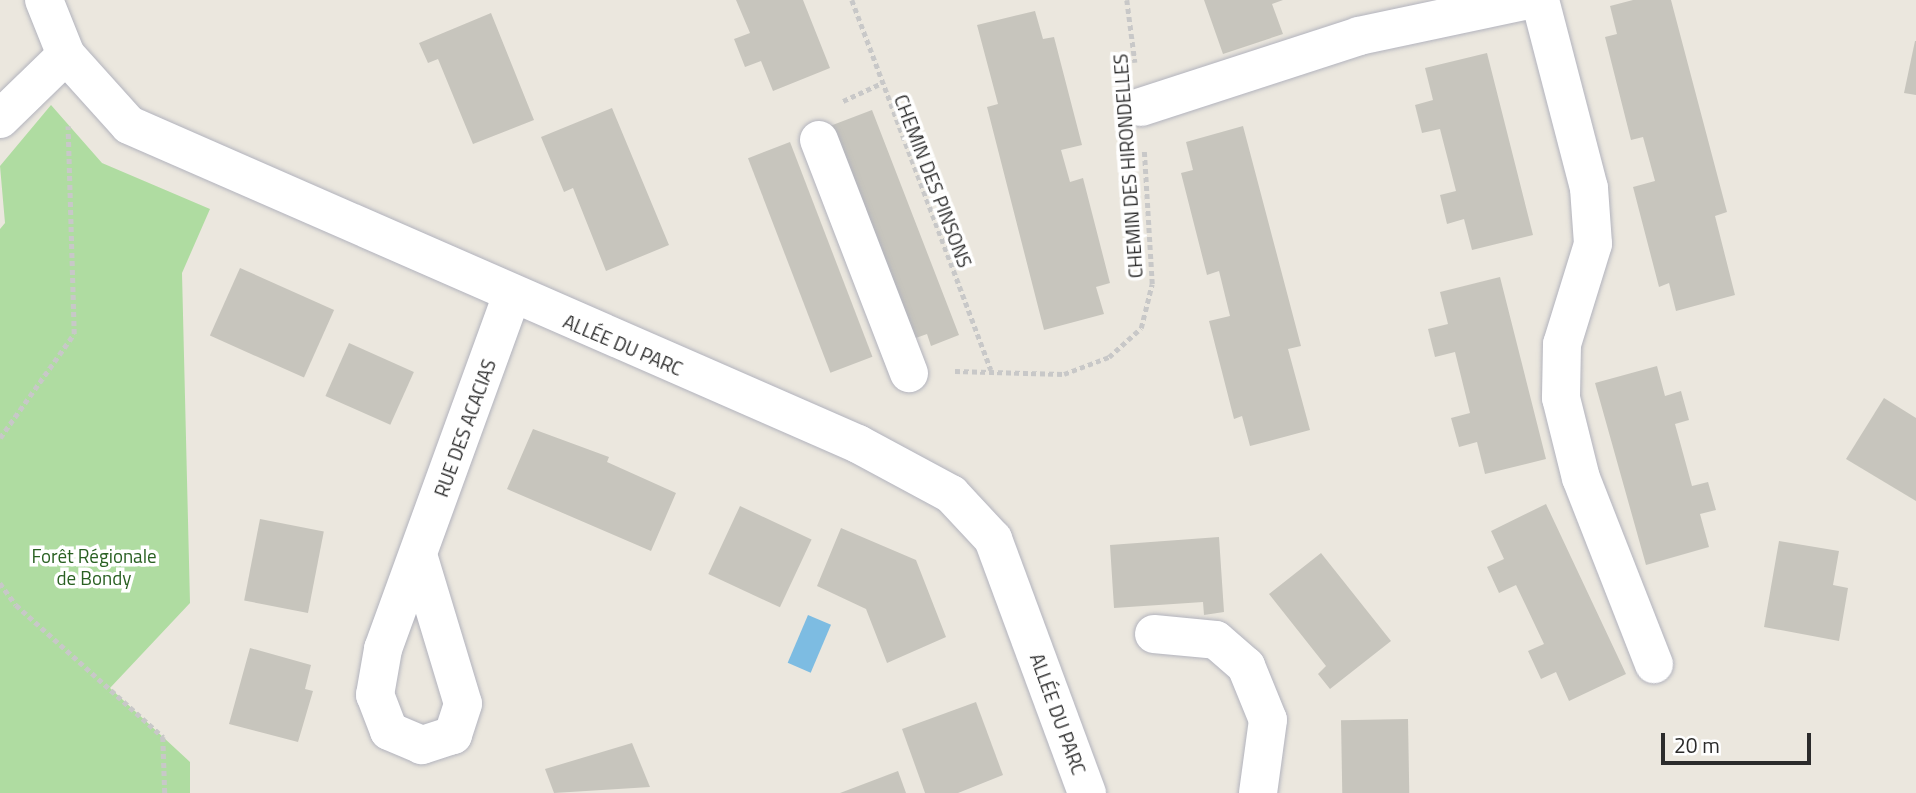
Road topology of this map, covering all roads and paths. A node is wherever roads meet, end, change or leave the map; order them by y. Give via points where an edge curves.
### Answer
1 (44, 0) edge
2 (852, 0) edge
3 (1127, 0) edge
4 (1529, 0) edge
5 (1540, 0) edge
6 (66, 55) junction
7 (1141, 107) junction
8 (0, 119) edge
9 (819, 140) dead end
10 (512, 298) junction
11 (990, 370) junction
12 (909, 373) joint
13 (0, 438) edge
14 (419, 558) dead end
15 (0, 583) edge
16 (1154, 634) dead end
17 (1654, 664) dead end
18 (165, 793) edge
19 (1087, 793) edge
20 (1258, 793) edge

1 - 6 street, ALLÉE DU PARC
2 - 11 path, CHEMIN DES PINSONS
3 - 7 path, CHEMIN DES HIRONDELLES
4 - 7 street via 1359,36
5 - 17 street via 1589,188 1594,244 1562,344 1561,398 1581,478
6 - 8 street
6 - 10 street, ALLÉE DU PARC via 129,125
6 - 13 path via 74,334
7 - 11 path, CHEMIN DES HIRONDELLES via 1152,284 1141,328 1109,357 1064,374
9 - 12 street
10 - 14 street, RUE DES ACACIAS
10 - 19 street, ALLÉE DU PARC via 858,444 951,494 993,539
11 - 12 path, CHEMIN DES HIRONDELLES
15 - 18 path via 16,605 163,737
16 - 20 street via 1216,640 1246,666 1268,720

